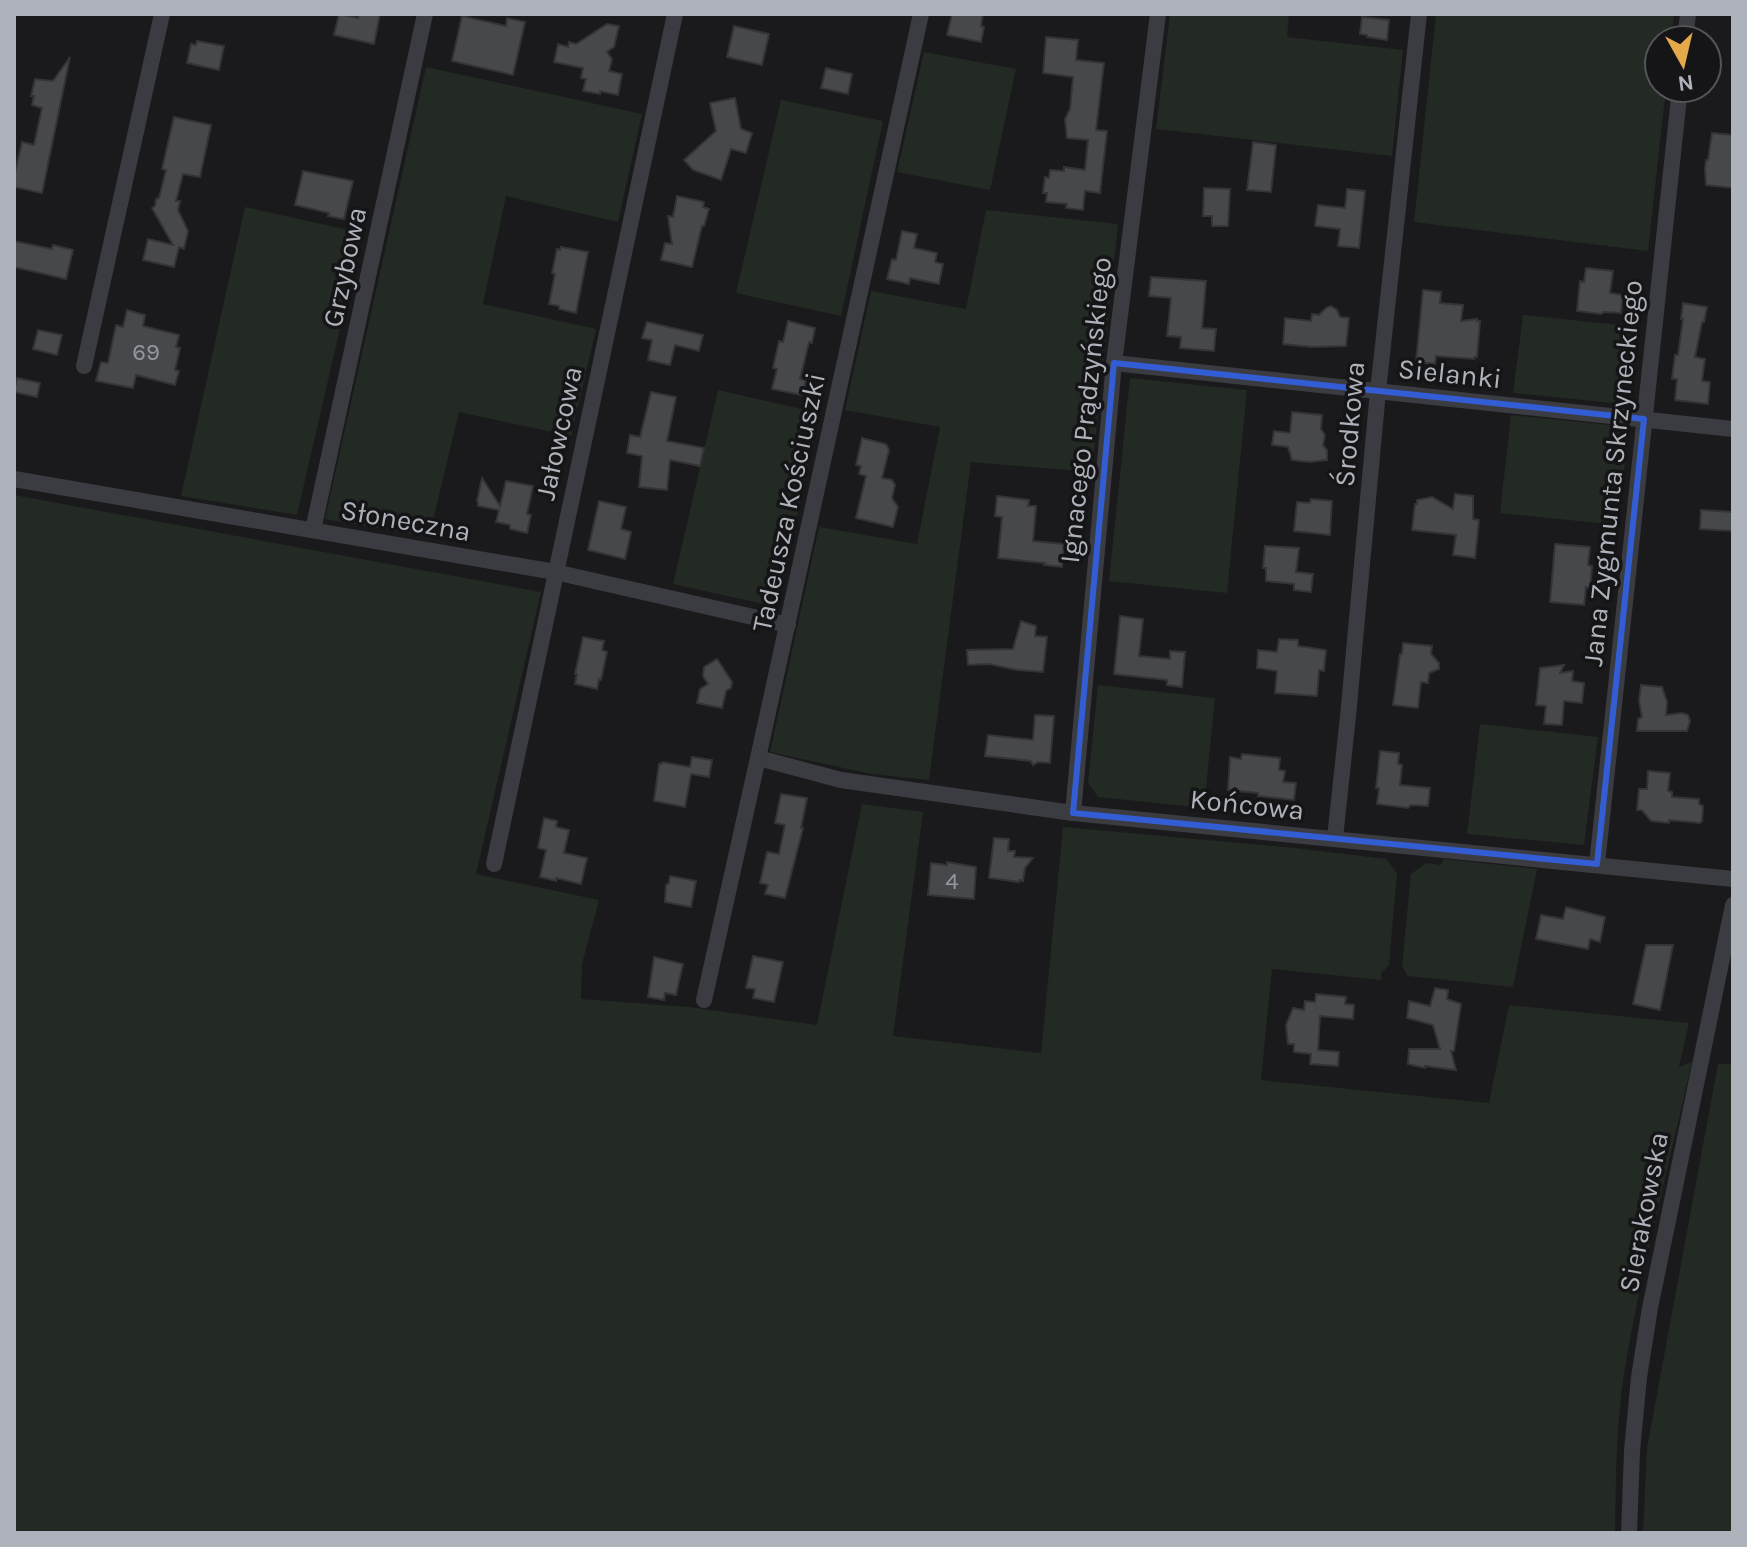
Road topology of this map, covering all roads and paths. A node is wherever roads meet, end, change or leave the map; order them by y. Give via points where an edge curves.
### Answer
1 (162, 14) edge
2 (425, 14) edge
3 (675, 14) edge
4 (921, 14) edge
5 (1158, 14) edge
6 (1419, 14) edge
7 (1678, 104) edge
8 (1114, 363) junction
9 (84, 366) dead end
10 (1378, 391) junction
11 (1644, 419) junction
12 (1733, 429) edge
13 (14, 479) edge
14 (313, 530) junction
15 (555, 572) junction
16 (788, 625) junction
17 (758, 758) junction
18 (1073, 813) junction
19 (1335, 838) junction
20 (494, 864) dead end
21 (1597, 864) junction
22 (1733, 879) edge
23 (1733, 905) edge
24 (704, 1000) dead end
25 (1629, 1533) edge

1 - 9 street
2 - 14 street, Grzybowa
3 - 15 street, Jałowcowa
4 - 16 street, Tadeusza Kościuszki
5 - 8 street, Ignacego Prądzyńskiego
6 - 10 street, Środkowa
7 - 11 street, Jana Zygmunta Skrzyneckiego
8 - 10 street, Sielanki
8 - 18 street, Ignacego Prądzyńskiego
10 - 11 street, Sielanki
10 - 19 street, Środkowa
11 - 12 street, Sielanki
11 - 21 street, Jana Zygmunta Skrzyneckiego
13 - 14 street, Słoneczna
14 - 15 street, Słoneczna
15 - 16 street, Słoneczna
15 - 20 street, Jałowcowa
16 - 17 street, Tadeusza Kościuszki
17 - 18 street, Końcowa via 841,780
17 - 24 street, Tadeusza Kościuszki
18 - 19 street, Końcowa
19 - 21 street, Końcowa
21 - 22 street, Końcowa
23 - 25 street, Sierakowska via 1648,1322 1632,1451

